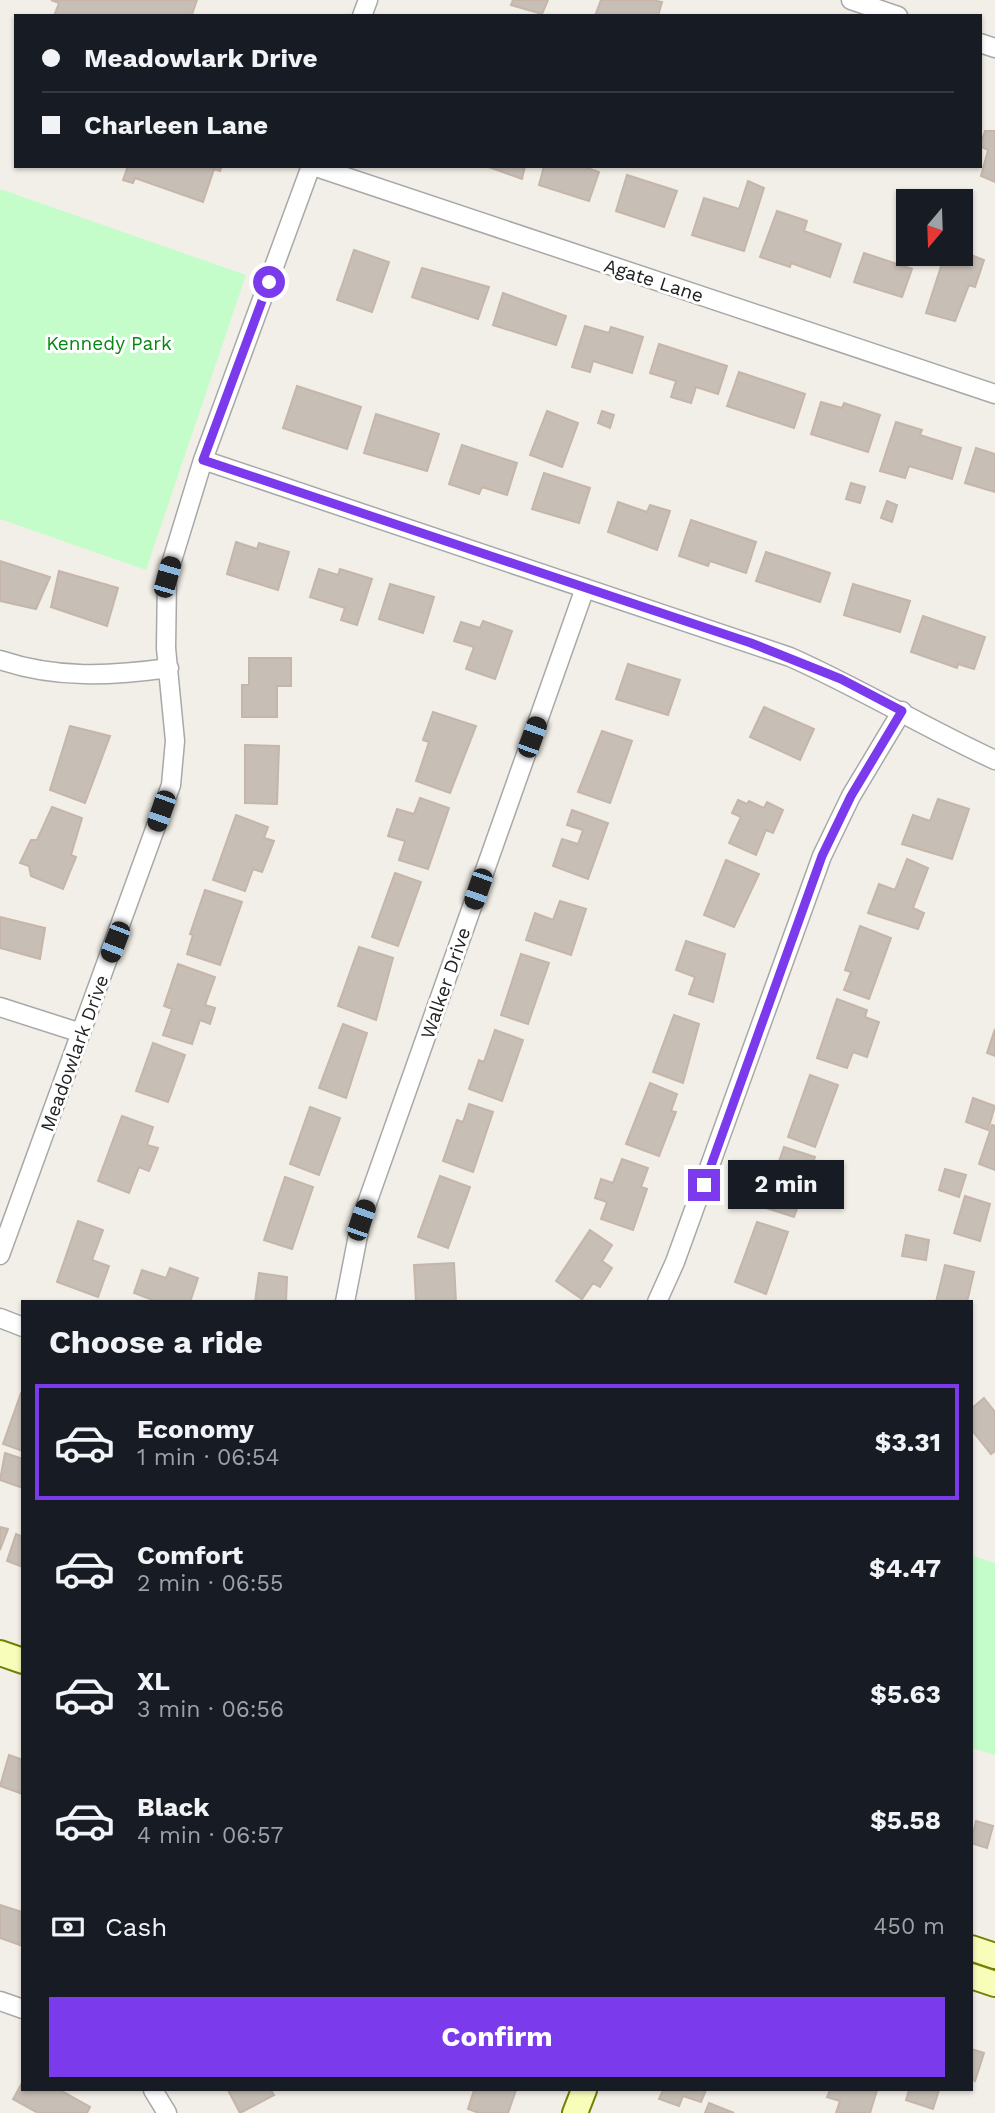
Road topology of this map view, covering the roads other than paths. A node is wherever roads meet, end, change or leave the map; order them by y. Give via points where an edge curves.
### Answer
1 (851, 0) edge
2 (892, 14) edge
3 (311, 168) edge
4 (318, 168) edge
5 (995, 394) edge
6 (203, 460) junction
7 (584, 588) junction
8 (0, 660) edge
9 (169, 668) junction
10 (902, 711) junction
11 (995, 760) edge
12 (0, 1007) edge
13 (81, 1033) junction
14 (0, 1255) edge
15 (345, 1300) edge
16 (658, 1300) edge
17 (0, 1318) edge
18 (21, 1326) edge
19 (0, 1653) edge
20 (21, 1660) edge
21 (973, 1949) edge
22 (995, 1956) edge
23 (973, 1977) edge
24 (995, 1984) edge
25 (0, 2001) edge
26 (21, 2008) edge
27 (154, 2091) edge
28 (584, 2091) edge
29 (167, 2113) edge
30 (576, 2113) edge

1 - 2 street
3 - 6 street, Meadowlark Drive
4 - 5 street, Agate Lane
6 - 7 street
6 - 9 street, Meadowlark Drive via 167,577
7 - 10 street via 790,657
7 - 15 street, Walker Drive via 361,1220
8 - 9 street via 57,674 93,676
9 - 13 street, Meadowlark Drive via 175,741 171,785
10 - 11 street
10 - 16 street via 851,796 822,856
12 - 13 street
13 - 14 street, Meadowlark Drive
17 - 18 street
19 - 20 street
21 - 22 street
23 - 24 street
25 - 26 street
27 - 29 street
28 - 30 street

